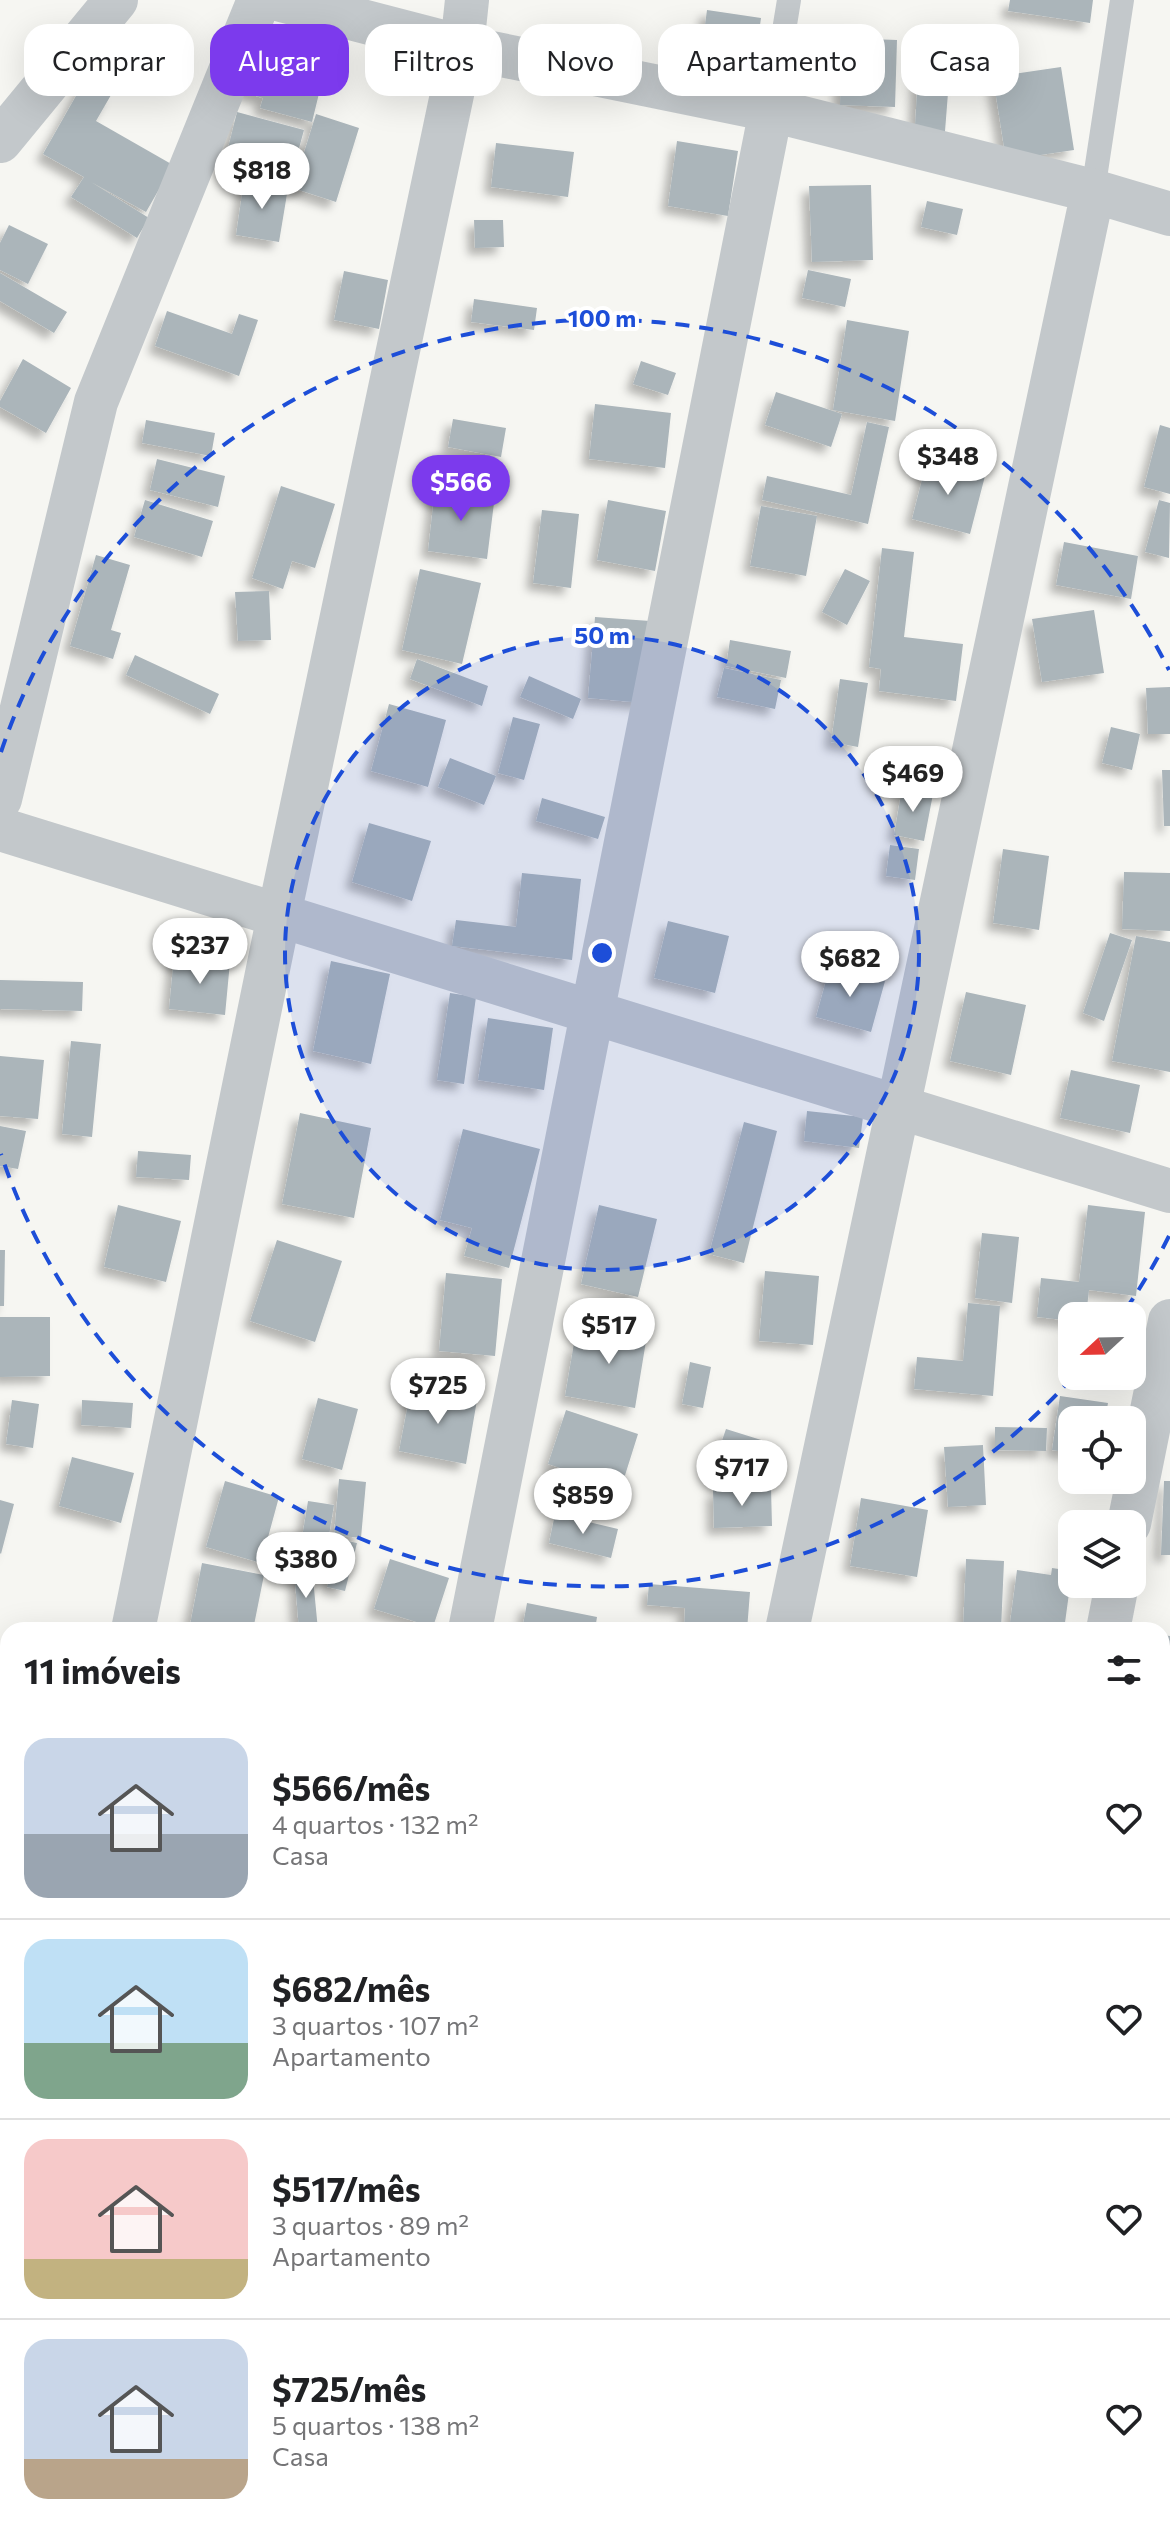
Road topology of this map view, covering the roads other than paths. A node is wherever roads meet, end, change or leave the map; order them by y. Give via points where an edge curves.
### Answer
1 (116, 0) edge
2 (259, 0) edge
3 (281, 0) edge
4 (467, 0) edge
5 (789, 0) edge
6 (1122, 0) edge
7 (373, 24) edge
8 (464, 24) edge
9 (502, 55) edge
10 (452, 96) edge
11 (771, 110) junction
12 (2, 133) edge
13 (1093, 191) junction
14 (1170, 214) edge
15 (0, 799) edge
16 (0, 829) edge
17 (279, 915) junction
18 (594, 1013) junction
19 (898, 1107) junction
20 (1170, 1191) edge
21 (1170, 1321) edge
22 (1132, 1510) edge
23 (1114, 1598) edge
24 (135, 1622) edge
25 (472, 1622) edge
26 (789, 1622) edge
27 (1110, 1622) edge

1 - 12 street
2 - 15 street via 96,402
3 - 7 street
4 - 8 street
5 - 11 lane
6 - 13 lane
9 - 11 street
10 - 17 street
11 - 13 street
11 - 18 street
13 - 14 street
13 - 19 street
16 - 17 street
17 - 18 street
17 - 24 street
18 - 19 street
18 - 25 street
19 - 20 street
19 - 26 street
21 - 22 street
23 - 27 street

